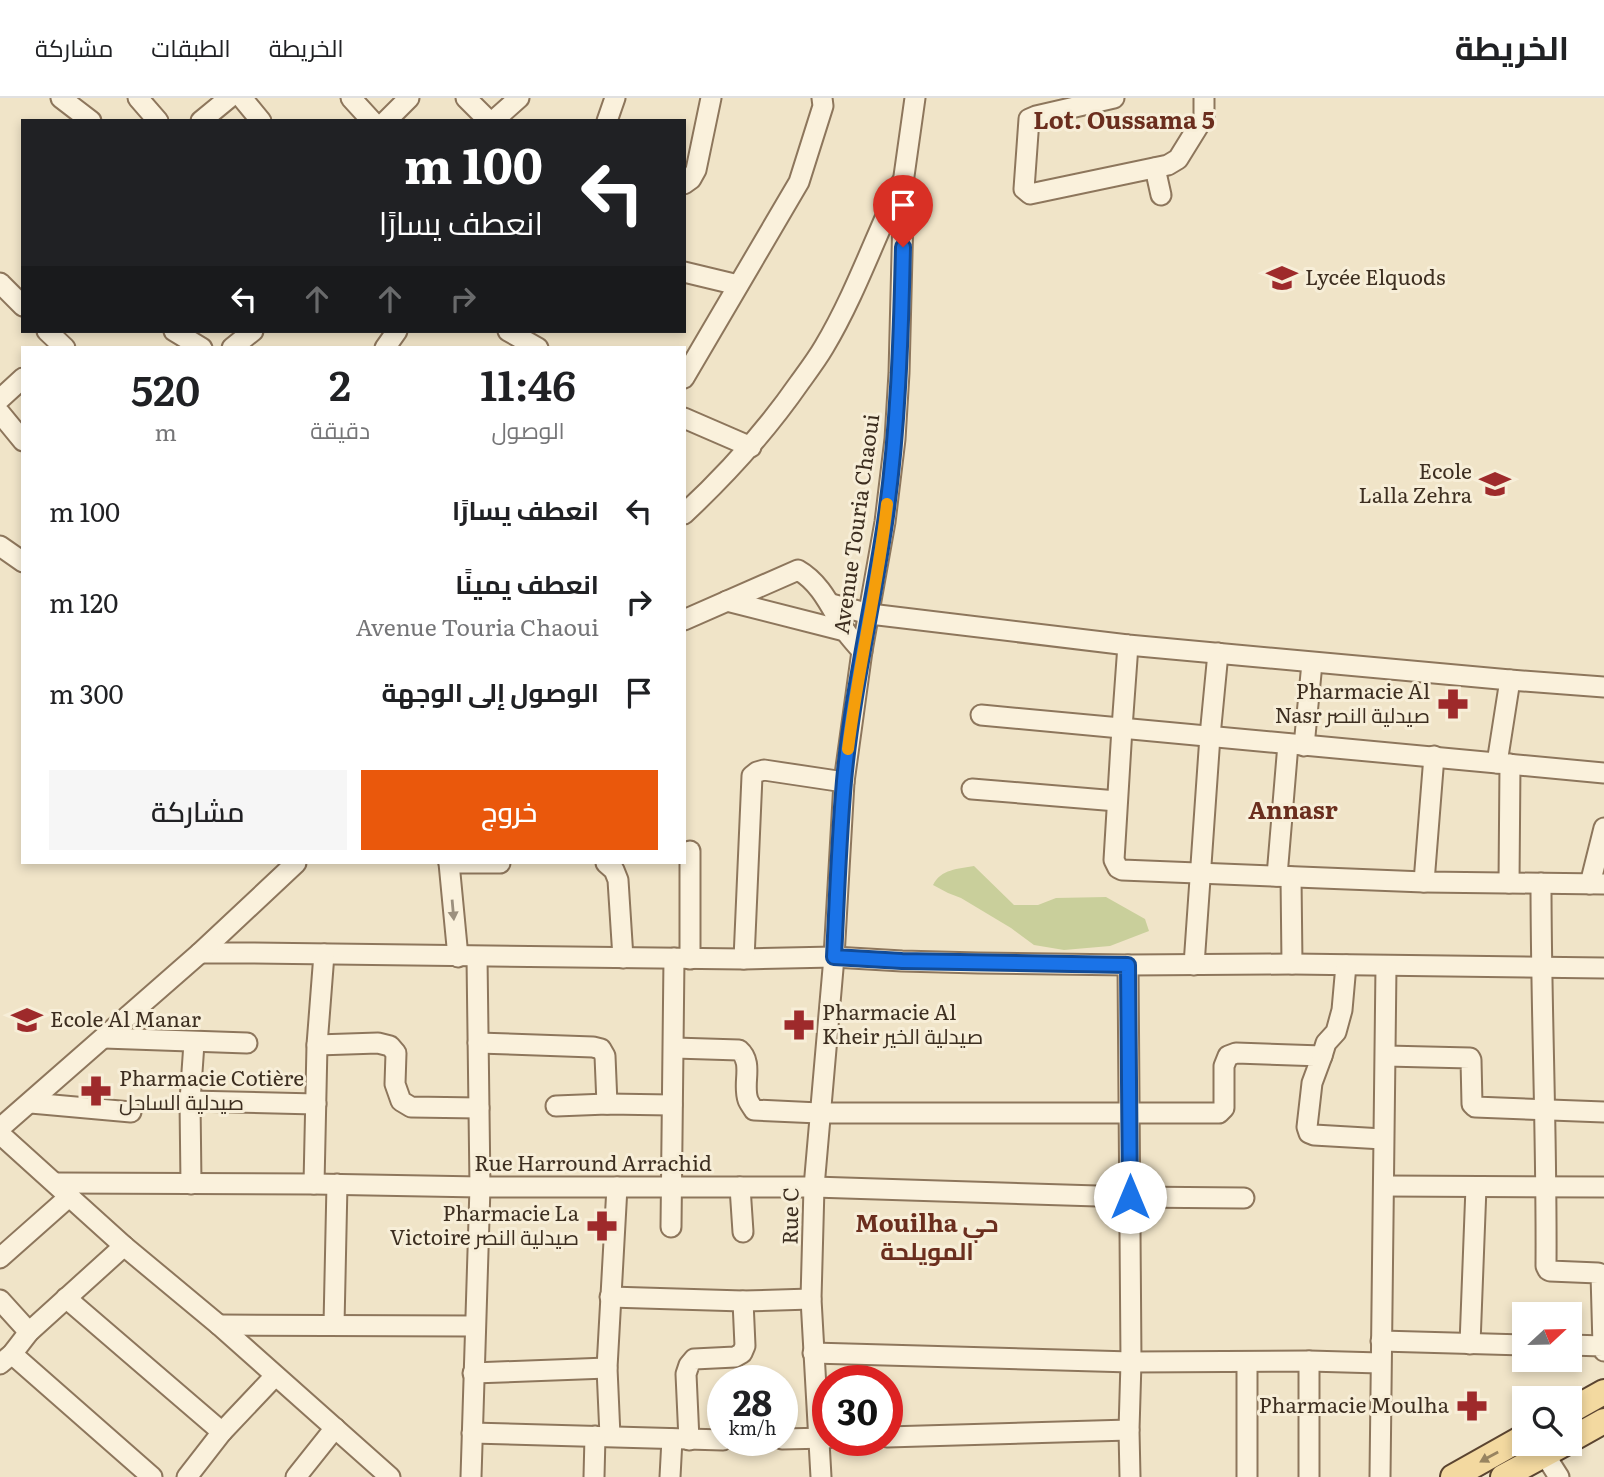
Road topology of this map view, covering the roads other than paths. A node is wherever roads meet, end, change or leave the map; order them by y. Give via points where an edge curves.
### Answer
1 (61, 98) edge
2 (138, 98) edge
3 (229, 98) edge
4 (242, 98) edge
5 (351, 98) edge
6 (409, 98) edge
7 (466, 98) edge
8 (519, 98) edge
9 (615, 98) edge
10 (705, 98) edge
11 (711, 98) edge
12 (822, 98) edge
13 (915, 98) edge
14 (1114, 98) edge
15 (1204, 98) edge
16 (88, 119) edge
17 (156, 119) edge
18 (203, 119) edge
19 (259, 119) edge
20 (370, 119) edge
21 (388, 119) edge
22 (489, 119) edge
23 (493, 119) edge
24 (608, 119) edge
25 (1155, 168) junction
26 (905, 176) junction
27 (686, 183) edge
28 (1161, 195) dead end
29 (686, 272) edge
30 (738, 285) junction
31 (3, 292) edge
32 (21, 305) edge
33 (177, 333) edge
34 (251, 333) edge
35 (512, 333) edge
36 (199, 346) edge
37 (234, 346) edge
38 (534, 346) edge
39 (686, 375) edge
40 (21, 380) edge
41 (0, 399) edge
42 (0, 412) edge
43 (686, 419) edge
44 (21, 438) edge
45 (751, 447) junction
46 (686, 512) edge
47 (0, 546) edge
48 (21, 561) edge
49 (727, 601) junction
50 (831, 604) junction
51 (870, 614) junction
52 (686, 619) edge
53 (845, 631) junction
54 (1128, 645) junction
55 (862, 651) junction
56 (1218, 653) junction
57 (1312, 663) junction
58 (1510, 680) junction
59 (1604, 687) edge
60 (981, 715) dead end
61 (1122, 728) junction
62 (1210, 736) junction
63 (1296, 745) junction
64 (1434, 757) junction
65 (1504, 764) junction
66 (1604, 773) edge
67 (844, 782) junction
68 (972, 789) dead end
69 (1117, 801) junction
70 (1604, 828) edge
71 (690, 851) dead end
72 (295, 864) edge
73 (449, 864) edge
74 (607, 864) edge
75 (1199, 873) junction
76 (1284, 876) junction
77 (1424, 881) junction
78 (1509, 883) junction
79 (1541, 883) junction
80 (1597, 884) edge
81 (200, 953) junction
82 (324, 954) junction
83 (467, 957) junction
84 (834, 957) junction
85 (623, 958) junction
86 (682, 959) junction
87 (744, 960) junction
88 (1292, 964) junction
89 (1128, 965) junction
90 (1194, 965) junction
91 (1346, 965) junction
92 (1386, 966) junction
93 (1541, 968) junction
94 (1604, 968) edge
95 (104, 1038) junction
96 (194, 1042) junction
97 (247, 1043) dead end
98 (478, 1043) junction
99 (317, 1045) junction
100 (675, 1048) junction
101 (1322, 1056) junction
102 (1386, 1056) junction
103 (190, 1101) junction
104 (31, 1103) junction
105 (316, 1104) junction
106 (607, 1104) junction
107 (672, 1105) junction
108 (556, 1106) dead end
109 (479, 1108) junction
110 (1545, 1110) junction
111 (131, 1112) dead end
112 (1604, 1112) edge
113 (819, 1113) junction
114 (1130, 1114) junction
115 (0, 1128) edge
116 (0, 1134) edge
117 (1383, 1139) junction
118 (191, 1184) junction
119 (314, 1184) junction
120 (337, 1184) junction
121 (1385, 1186) junction
122 (480, 1187) junction
123 (617, 1187) junction
124 (673, 1187) junction
125 (740, 1187) junction
126 (814, 1187) junction
127 (1476, 1187) junction
128 (1546, 1187) junction
129 (1604, 1187) edge
130 (63, 1190) junction
131 (1130, 1197) junction
132 (1244, 1198) dead end
133 (671, 1227) dead end
134 (743, 1232) dead end
135 (124, 1246) junction
136 (0, 1258) edge
137 (610, 1297) junction
138 (66, 1298) junction
139 (811, 1299) junction
140 (0, 1300) edge
141 (743, 1301) junction
142 (219, 1325) junction
143 (334, 1325) junction
144 (474, 1326) junction
145 (29, 1332) junction
146 (1381, 1341) junction
147 (1470, 1343) junction
148 (1512, 1345) edge
149 (1582, 1346) edge
150 (1604, 1349) edge
151 (813, 1353) junction
152 (6, 1359) edge
153 (1310, 1361) junction
154 (1131, 1362) junction
155 (1247, 1362) junction
156 (1380, 1363) junction
157 (814, 1365) edge
158 (607, 1368) junction
159 (473, 1373) junction
160 (275, 1376) junction
161 (1604, 1392) edge
162 (1582, 1404) edge
163 (1604, 1421) edge
164 (335, 1428) junction
165 (1129, 1430) junction
166 (222, 1432) junction
167 (472, 1433) junction
168 (1582, 1433) edge
169 (603, 1436) junction
170 (903, 1437) edge
171 (680, 1439) junction
172 (707, 1440) edge
173 (1512, 1444) edge
174 (822, 1456) edge
175 (1541, 1456) edge
176 (1555, 1456) edge
177 (1132, 1476) edge
178 (152, 1477) edge
179 (187, 1477) edge
180 (296, 1477) edge
181 (390, 1477) edge
182 (471, 1477) edge
183 (594, 1477) edge
184 (670, 1477) edge
185 (821, 1477) edge
186 (1247, 1477) edge
187 (1309, 1477) edge
188 (1380, 1477) edge
189 (1453, 1477) edge
190 (1503, 1477) edge
191 (1559, 1477) edge

1 - 16 street
2 - 17 street
3 - 18 street
4 - 19 street
5 - 20 street
6 - 21 street
7 - 22 street
8 - 23 street
9 - 24 street
10 - 11 street
11 - 27 street via 696,170
12 - 30 street via 824,106 799,182
13 - 26 street, Avenue Touria Chaoui
14 - 25 street via 1029,119 1024,189 1030,194
15 - 25 street via 1204,117 1178,159
25 - 28 street
26 - 45 street via 823,349
26 - 51 street, Avenue Touria Chaoui via 895,439
29 - 30 street
30 - 39 street
31 - 32 street
33 - 36 street
34 - 37 street
35 - 38 street
40 - 41 street
42 - 44 street
43 - 45 street
45 - 46 street
47 - 48 street
49 - 50 street via 798,570 808,575
49 - 52 street
49 - 53 street
50 - 51 street
50 - 53 street
51 - 54 street
51 - 55 street, Avenue Touria Chaoui
53 - 55 street
54 - 56 street
54 - 61 street
55 - 67 street, Avenue Touria Chaoui
56 - 57 street
56 - 62 street
57 - 58 street
57 - 63 street
58 - 59 street
58 - 65 street
60 - 61 street
61 - 62 street
61 - 69 street
62 - 63 street
62 - 75 street
63 - 64 street
63 - 76 street
64 - 65 street
64 - 77 street
65 - 66 street
65 - 78 street
67 - 84 street, Avenue Touria Chaoui
67 - 87 street via 764,770 752,776
68 - 69 street
69 - 75 street via 1114,860 1118,868
70 - 80 street
71 - 86 street
72 - 81 street
73 -> 83 street
74 - 85 street via 618,880
75 - 76 street
75 - 90 street
76 - 77 street
76 - 88 street
77 - 78 street
78 - 79 street
79 - 80 street
79 - 93 street
81 - 82 street
81 - 95 street
82 - 83 street
82 - 99 street
83 - 85 street
83 - 98 street
84 - 87 street
84 - 89 street
84 - 113 street, Rue C
85 - 86 street
86 - 87 street
86 - 100 street
88 - 90 street
88 - 91 street
89 - 90 street
89 - 114 street
91 - 92 street
91 - 101 street via 1342,1010
92 - 93 street
92 - 102 street
93 - 94 street
93 - 110 street
95 - 96 street
95 - 104 street
96 - 97 street
96 - 103 street
98 - 106 street via 601,1049
98 - 109 street
99 - 105 street
99 - 109 street via 390,1046 396,1053 401,1101 411,1107
100 - 107 street
100 - 113 street via 739,1050 745,1055 748,1101 754,1110
101 - 114 street via 1232,1054 1224,1066 1222,1111
101 - 117 street via 1312,1083 1309,1133
102 - 110 street via 1470,1058 1473,1106
102 - 117 street
103 - 105 street
103 - 118 street
104 - 111 street
104 - 115 street
105 - 119 street
106 - 107 street
106 - 108 street
107 - 124 street
109 - 122 street
110 - 112 street
110 - 128 street
113 - 114 street
113 - 126 street, Rue C
114 - 131 street
116 - 130 street
117 - 121 street
118 - 119 street, Rue Harround Arrachid
118 - 130 street, Rue Harround Arrachid
119 - 120 street, Rue Harround Arrachid
120 - 122 street, Rue Harround Arrachid
120 - 143 street
121 - 127 street
121 - 146 street
122 - 123 street, Rue Harround Arrachid
122 - 144 street
123 - 124 street, Rue Harround Arrachid
123 - 137 street
124 - 125 street, Rue Harround Arrachid
124 - 133 street
125 - 126 street, Rue Harround Arrachid
125 - 134 street
126 - 131 street, Rue Harround Arrachid
126 - 139 street, Rue C
127 - 128 street
127 - 147 street
128 - 129 street
128 - 150 street via 1547,1268 1600,1273
130 - 135 street
130 - 136 street
131 - 132 street, Rue Harround Arrachid
131 - 154 street
135 - 138 street
135 - 142 street
137 - 141 street
137 - 158 street
138 - 145 street
138 - 166 street
139 - 141 street
139 - 151 street, Rue C
140 - 145 street
141 - 171 street via 742,1353 694,1359 689,1365
142 - 143 street
142 - 160 street
143 - 144 street
144 - 159 street
145 - 152 street
146 - 147 street
146 - 156 street
147 - 148 street
149 - 150 street
151 - 154 street
151 - 157 street, Rue C
152 - 178 street
153 - 155 street
153 - 156 street
153 - 187 street
154 - 155 street
154 - 165 street
155 - 186 street
156 - 188 street
158 - 159 street
158 - 169 street
159 - 167 street
160 - 164 street
160 - 166 street
161 - 162 main road
163 - 168 main road
164 - 180 street
164 - 181 street
165 - 170 street
165 - 177 street
166 - 179 street
167 - 169 street
167 - 182 street
169 - 171 street
169 - 183 street
171 - 172 street
171 - 184 street
173 -> 189 main road
174 - 185 street, Rue C
175 - 190 main road
176 - 191 street

